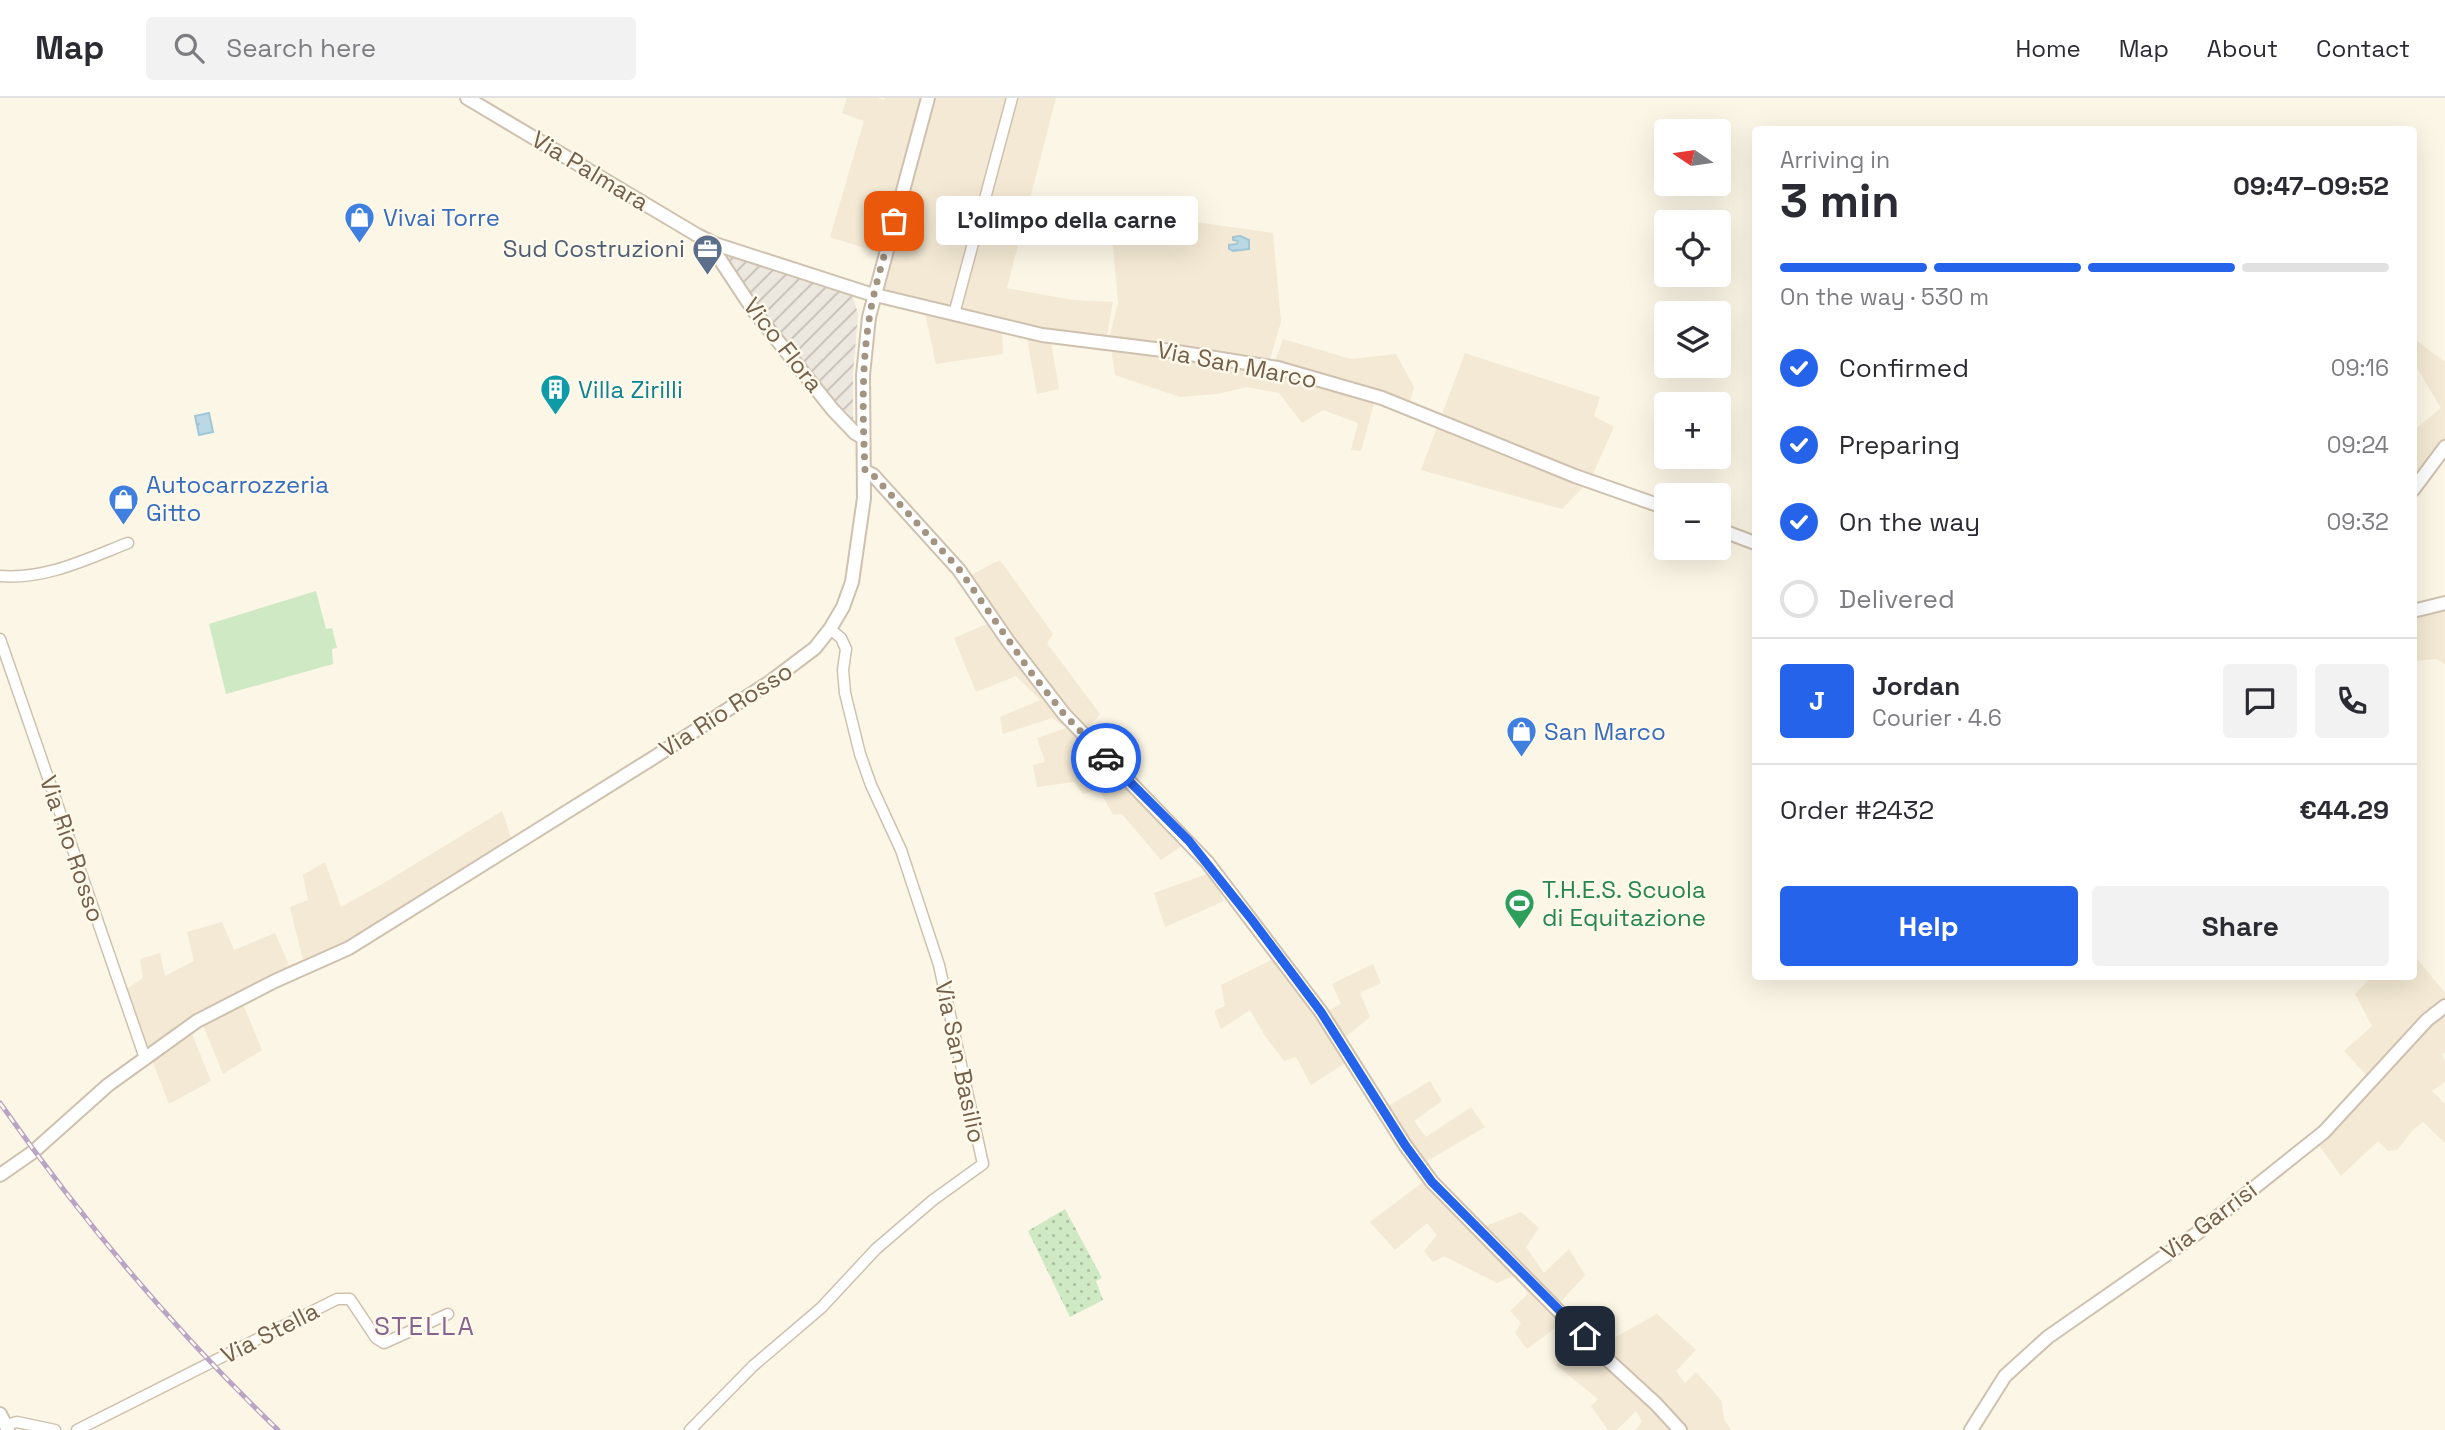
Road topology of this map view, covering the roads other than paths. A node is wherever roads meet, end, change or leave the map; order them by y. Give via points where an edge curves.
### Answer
1 (467, 98) edge
2 (928, 98) edge
3 (1013, 98) edge
4 (715, 244) junction
5 (874, 295) junction
6 (954, 314) junction
7 (863, 438) junction
8 (2445, 447) edge
9 (865, 471) junction
10 (2417, 485) edge
11 (1654, 504) edge
12 (1731, 534) edge
13 (1752, 542) edge
14 (128, 543) dead end
15 (0, 576) edge
16 (2445, 603) edge
17 (2417, 610) edge
18 (830, 629) junction
19 (0, 639) edge
20 (2445, 1006) edge
21 (145, 1058) junction
22 (0, 1175) edge
23 (448, 1314) dead end
24 (5, 1423) edge
25 (55, 1430) edge
26 (77, 1430) edge
27 (690, 1430) edge
28 (1680, 1430) edge
29 (1971, 1430) edge

1 - 4 street, Via Palmara
2 - 5 street, Via Rio Rosso
3 - 6 street
4 - 5 street, Via Palmara
4 - 7 street, Vico Flora via 715,252 754,311 834,410
5 - 6 street, Via San Marco
5 - 7 street, Via Rio Rosso via 863,375
6 - 11 street, Via San Marco via 1042,335 1278,368 1382,398
7 - 9 street, Via Rio Rosso
8 - 10 street
9 - 18 street, Via Rio Rosso via 852,582
9 - 28 street via 959,569 1064,714 1207,862 1321,1012 1432,1182
12 - 13 street
14 - 15 street via 53,571
16 - 17 street
18 - 21 street, Via Rio Rosso via 798,663 653,758 349,948 197,1021
18 - 27 street, Via San Basilio via 846,649 845,693 860,754 901,850 939,965 983,1164 876,1249 821,1308
19 - 21 street, Via Rio Rosso
20 - 29 street, Via Garrisi via 2325,1132 2196,1234 2048,1337 2005,1376
21 - 22 street, Via Rio Rosso
23 - 26 street, Via Stella via 384,1343 351,1299 337,1299
24 - 25 street

